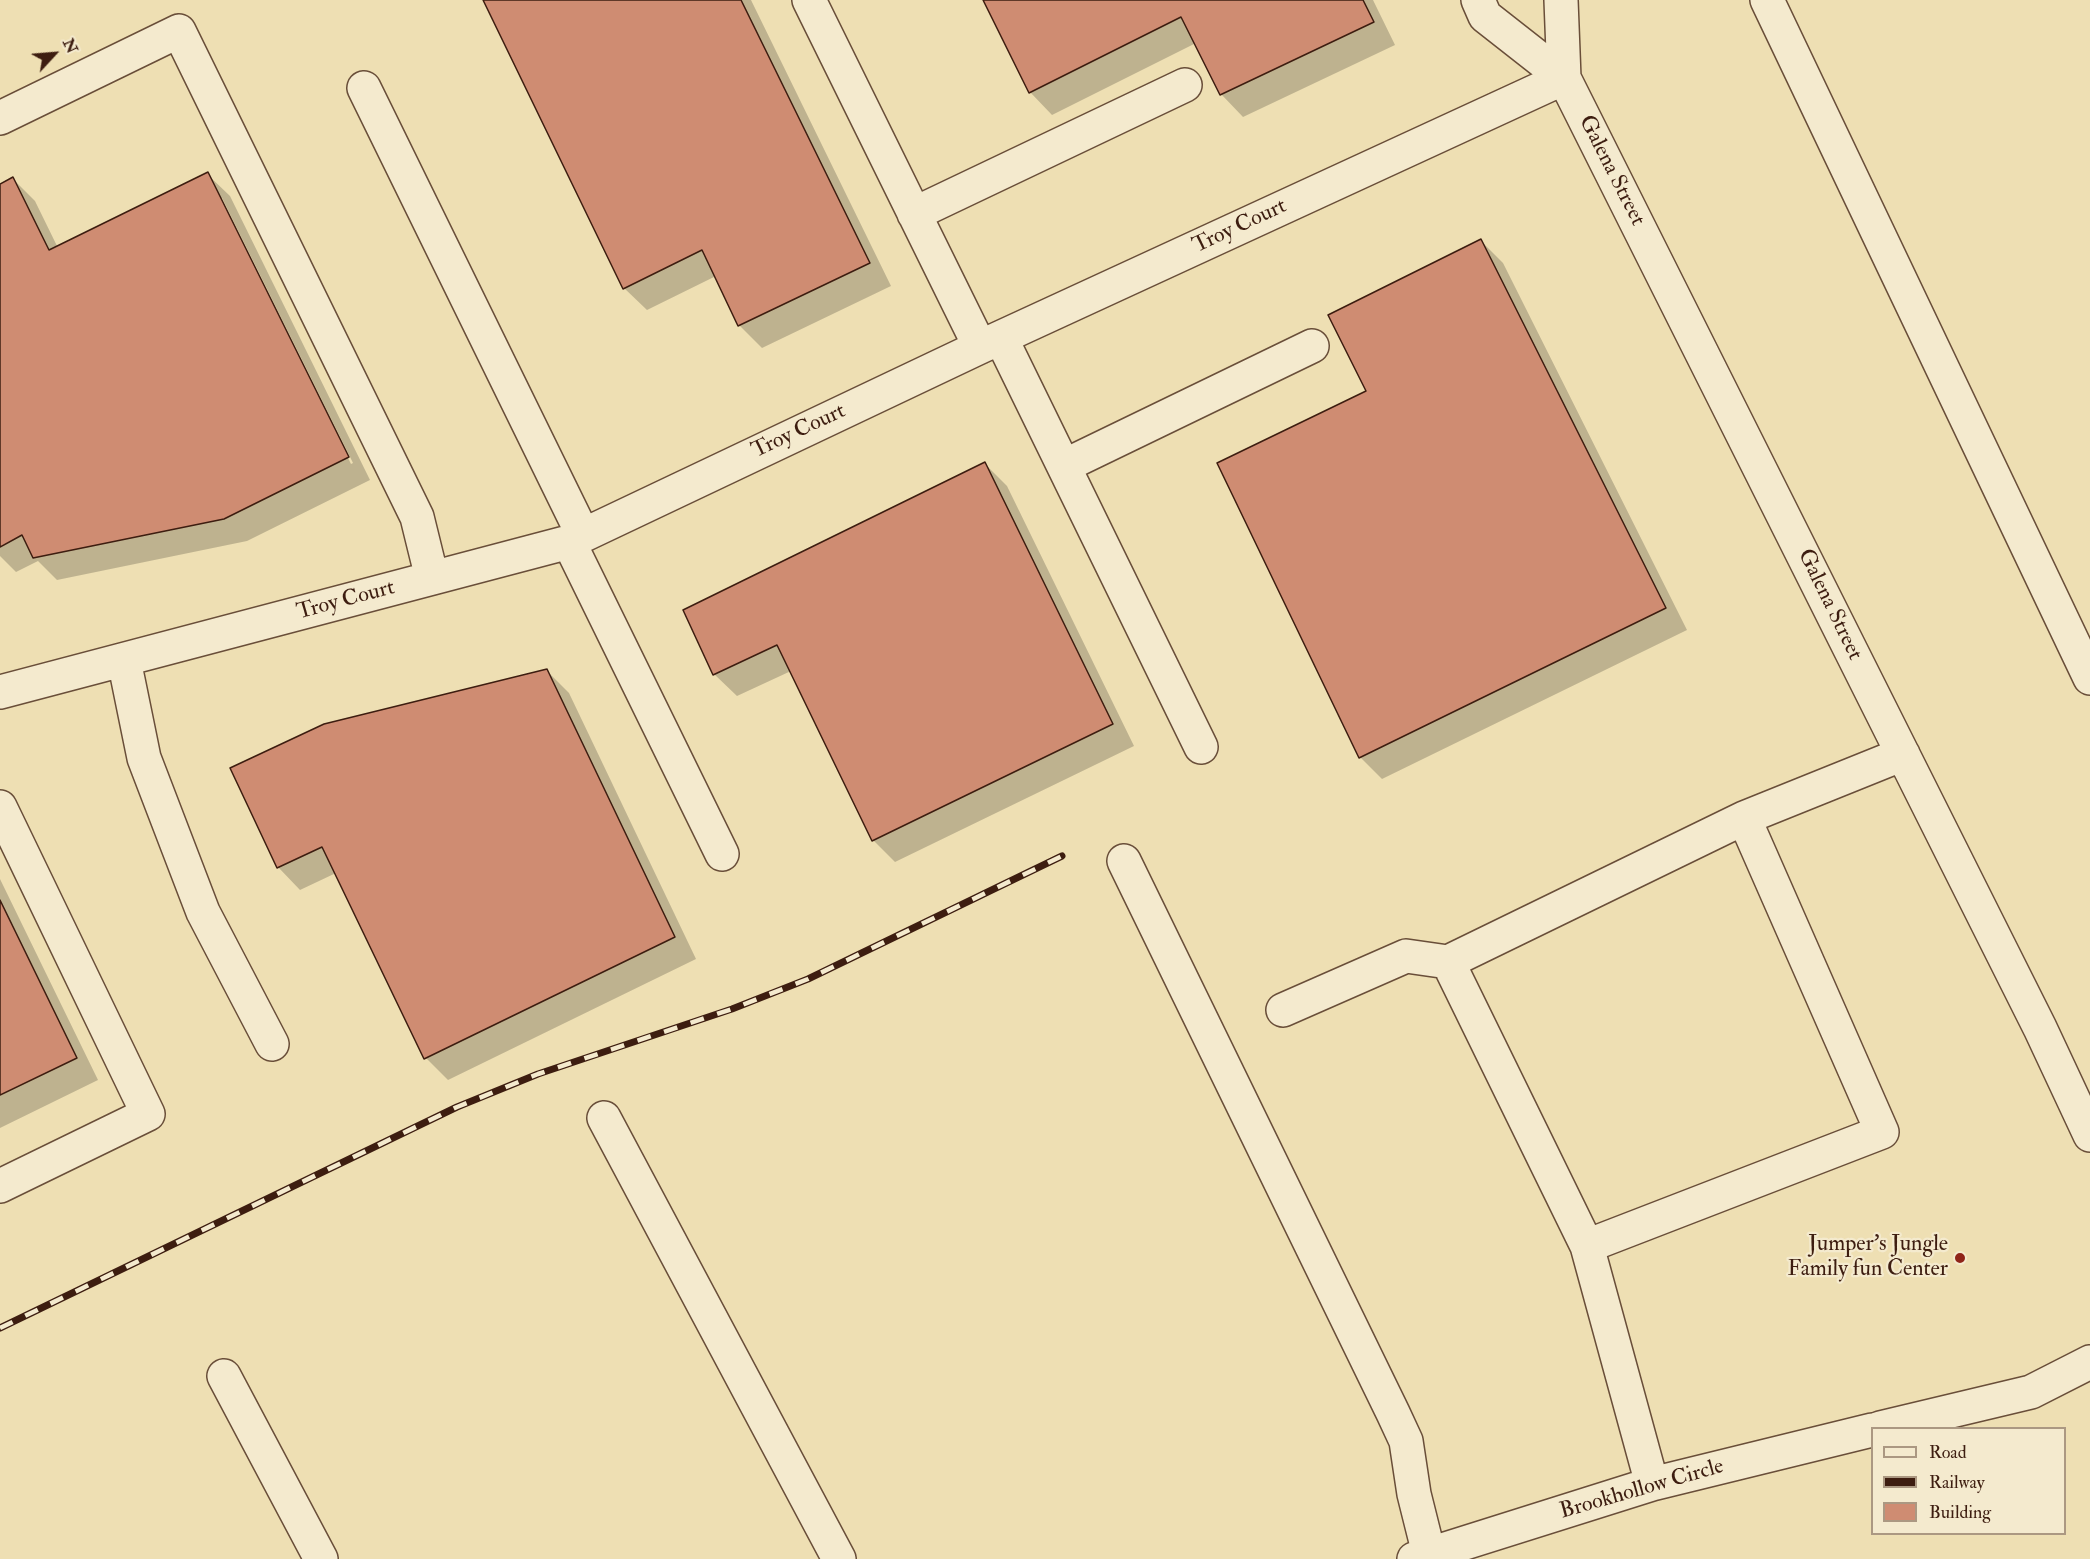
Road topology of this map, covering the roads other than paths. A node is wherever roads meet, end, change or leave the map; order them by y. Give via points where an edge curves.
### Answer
1 (809, 0) edge
2 (1478, 0) edge
3 (1561, 0) edge
4 (1767, 0) edge
5 (1564, 78) junction
6 (1185, 85) dead end
7 (364, 88) dead end
8 (0, 118) edge
9 (915, 214) junction
10 (990, 342) junction
11 (1312, 346) dead end
12 (1064, 466) junction
13 (576, 538) junction
14 (432, 578) junction
15 (124, 660) junction
16 (2090, 678) edge
17 (0, 692) edge
18 (1201, 747) dead end
19 (1903, 754) junction
20 (0, 807) edge
21 (1744, 818) junction
22 (722, 854) dead end
23 (1124, 861) dead end
24 (1448, 962) junction
25 (1282, 1010) dead end
26 (272, 1044) dead end
27 (604, 1118) dead end
28 (2090, 1135) edge
29 (0, 1186) edge
30 (1587, 1246) junction
31 (2090, 1362) edge
32 (224, 1376) dead end
33 (1884, 1427) edge
34 (1871, 1430) edge
35 (1652, 1484) junction
36 (1473, 1550) edge
37 (1422, 1557) edge
38 (321, 1559) edge
39 (839, 1559) edge

1 - 9 street
2 - 5 street, Galena Street via 1485,16
3 - 5 street, Galena Street
4 - 16 street
5 - 10 street, Troy Court
5 - 19 street, Galena Street
6 - 9 street
7 - 13 street
8 - 14 street via 179,31 417,518
9 - 10 street
10 - 12 street
10 - 13 street, Troy Court
11 - 12 street
12 - 18 street
13 - 14 street, Troy Court
13 - 22 street
14 - 15 street, Troy Court
15 - 17 street, Troy Court
15 - 26 street via 144,758 186,868 203,912
19 - 21 street
19 - 28 street, Galena Street
20 - 29 street via 148,1114
21 - 24 street
21 - 30 street via 1882,1132
23 - 37 street via 1402,1431
24 - 25 street via 1406,956
24 - 30 street
27 - 39 street
30 - 35 street
31 - 33 street via 2031,1392
32 - 38 street
34 - 35 street, Brookhollow Circle
35 - 36 street, Brookhollow Circle
36 - 37 street, Brookhollow Circle

